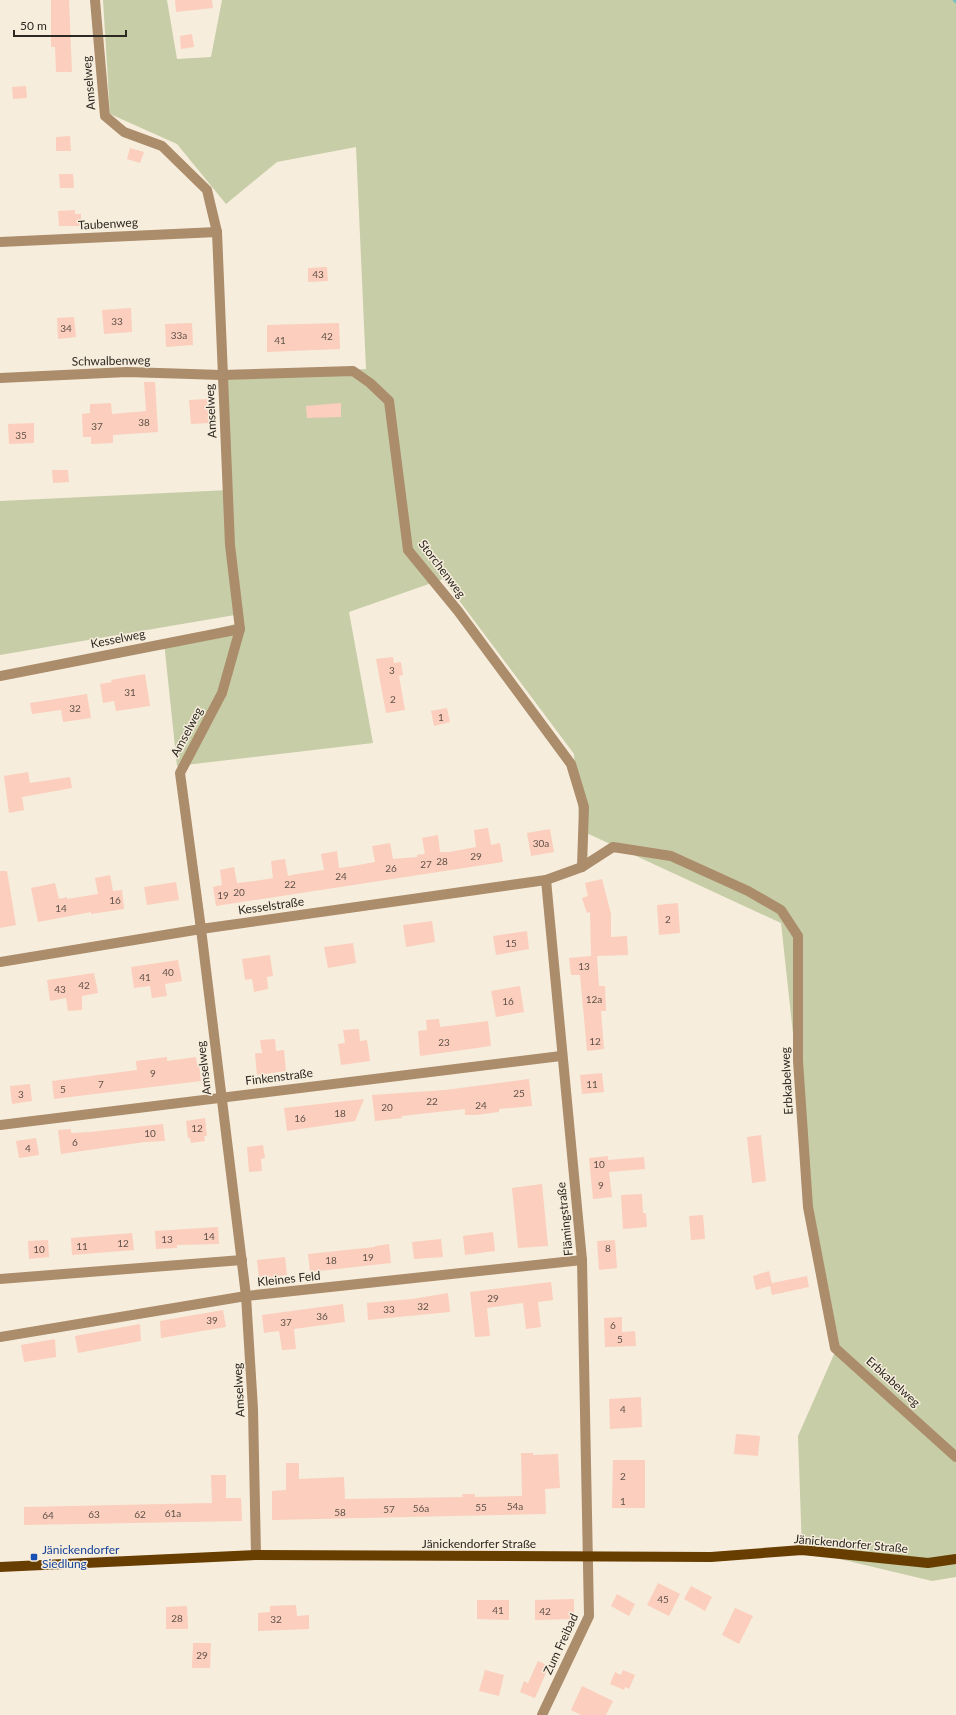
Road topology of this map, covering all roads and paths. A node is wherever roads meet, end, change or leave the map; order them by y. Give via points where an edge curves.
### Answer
1 (95, 0) edge
2 (217, 232) junction
3 (0, 242) edge
4 (222, 375) junction
5 (0, 378) edge
6 (240, 629) junction
7 (0, 676) edge
8 (582, 867) junction
9 (546, 880) junction
10 (201, 929) junction
11 (0, 962) edge
12 (561, 1056) junction
13 (221, 1097) junction
14 (0, 1125) edge
15 (242, 1260) junction
16 (582, 1260) junction
17 (0, 1279) edge
18 (246, 1296) junction
19 (0, 1337) edge
20 (956, 1457) edge
21 (256, 1555) junction
22 (588, 1557) junction
23 (956, 1559) edge
24 (0, 1567) edge
25 (542, 1715) edge

1 - 2 street, Amselweg via 105,116 124,132 162,146 207,190
2 - 3 street, Taubenweg
2 - 4 street, Amselweg
4 - 5 street, Schwalbenweg via 127,372
4 - 6 street, Amselweg via 230,546
4 - 8 street, Storchenweg via 353,371 389,402 408,550 458,611 571,764 584,808
6 - 7 street, Kesselweg
6 - 10 street, Amselweg via 222,693 180,773
8 - 9 street, Erbkabelweg
8 - 20 street, Erbkabelweg via 613,847 671,856 748,891 781,910 798,936 798,1061 808,1207 835,1348
9 - 10 street, Kesselstraße
9 - 12 street, Flämingstraße
10 - 11 street, Kesselstraße
10 - 13 street, Amselweg
12 - 13 street, Finkenstraße
12 - 16 street, Flämingstraße
13 - 14 street, Finkenstraße
13 - 15 street, Amselweg
15 - 17 street
15 - 18 street, Amselweg
16 - 18 street, Kleines Feld
16 - 22 street, Flämingstraße
18 - 19 street, Kleines Feld
18 - 21 street, Amselweg via 253,1409
21 - 22 main road, Jänickendorfer Straße
21 - 24 main road, Jänickendorfer Straße
22 - 23 main road, Jänickendorfer Straße via 711,1557 802,1550 928,1563
22 - 25 street, Zum Freibad via 589,1616

